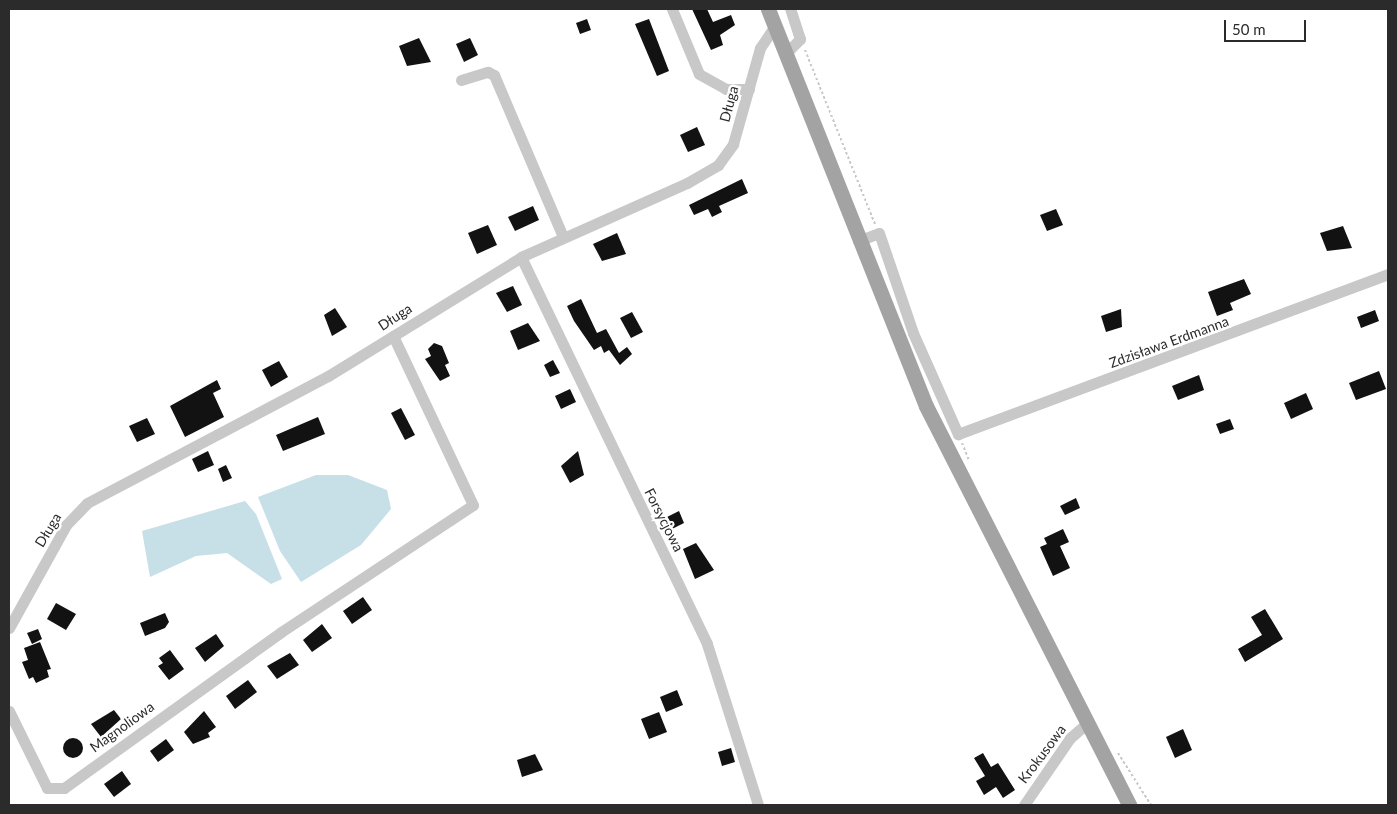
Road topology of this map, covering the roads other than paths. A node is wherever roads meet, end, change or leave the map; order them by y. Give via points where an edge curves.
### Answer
1 (672, 9) edge
2 (768, 9) edge
3 (790, 9) edge
4 (775, 26) junction
5 (786, 53) junction
6 (461, 80) dead end
7 (749, 89) junction
8 (563, 237) junction
9 (858, 241) junction
10 (521, 257) junction
11 (1388, 274) edge
12 (393, 336) junction
13 (9, 628) edge
14 (9, 711) edge
15 (1087, 723) junction
16 (758, 805) edge
17 (1024, 805) edge
18 (1129, 805) edge

1 - 7 street via 699,74 726,89
2 - 4 main road
3 - 5 street via 800,38
4 - 5 main road
4 - 7 street, Długa via 765,36
5 - 9 main road
6 - 8 street via 488,72 500,86
7 - 8 street, Długa via 733,144 718,165 679,187
8 - 10 street, Długa
9 - 11 street, Zdzisława Erdmanna via 879,233 913,333 958,434
9 - 15 main road via 926,406
10 - 12 street, Długa
10 - 16 street, Forsycjowa via 707,644
12 - 13 street, Długa via 328,376 87,502 66,525
12 - 14 street, Magnoliowa via 473,506 281,632 64,788 47,788 43,783
15 - 17 street, Krokusowa via 1070,738
15 - 18 main road

